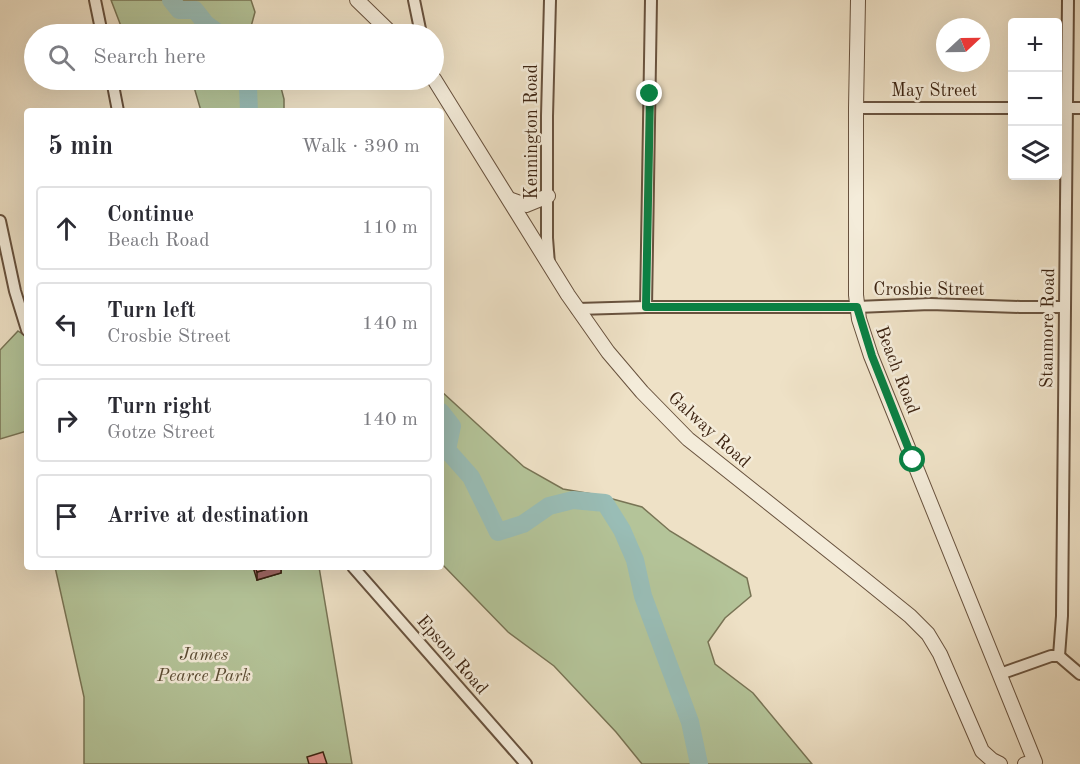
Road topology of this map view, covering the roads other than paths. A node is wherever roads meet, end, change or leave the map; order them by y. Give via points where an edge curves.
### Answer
1 (95, 0) edge
2 (357, 0) edge
3 (414, 0) edge
4 (550, 0) edge
5 (651, 0) edge
6 (858, 0) edge
7 (1068, 0) edge
8 (100, 24) edge
9 (382, 24) edge
10 (419, 24) edge
11 (114, 90) edge
12 (441, 90) edge
13 (117, 108) edge
14 (856, 108) junction
15 (1008, 108) edge
16 (1062, 108) edge
17 (1080, 108) edge
18 (548, 196) junction
19 (509, 199) junction
20 (0, 221) edge
21 (549, 265) junction
22 (646, 307) junction
23 (857, 307) junction
24 (1065, 307) junction
25 (577, 309) junction
26 (24, 320) edge
27 (356, 570) edge
28 (1059, 656) junction
29 (999, 674) junction
30 (1080, 675) edge
31 (1032, 763) edge
32 (526, 764) edge
33 (1000, 764) edge

1 - 8 street
2 - 9 street
3 - 10 street
4 - 18 street, Kennington Road
5 - 22 street
6 - 14 street, Beach Road
7 - 16 street, Stanmore Road
11 - 13 street
12 - 19 street, Galway Road
14 - 15 street, May Street
14 - 23 street, Beach Road
16 - 17 street
16 - 24 street, Stanmore Road
18 - 19 street via 526,205
18 - 21 street, Kennington Road
19 - 21 street, Galway Road
20 - 26 street
21 - 25 street, Galway Road
22 - 23 street, Crosbie Street
22 - 25 street, Crosbie Street
23 - 24 street, Crosbie Street
23 - 29 street, Beach Road via 872,356
24 - 28 street, Stanmore Road
25 - 33 street, Galway Road via 628,376 675,427 928,634 982,751
27 - 32 street, Epsom Road
28 - 29 street via 1045,657
28 - 30 street
29 - 31 street, Beach Road

